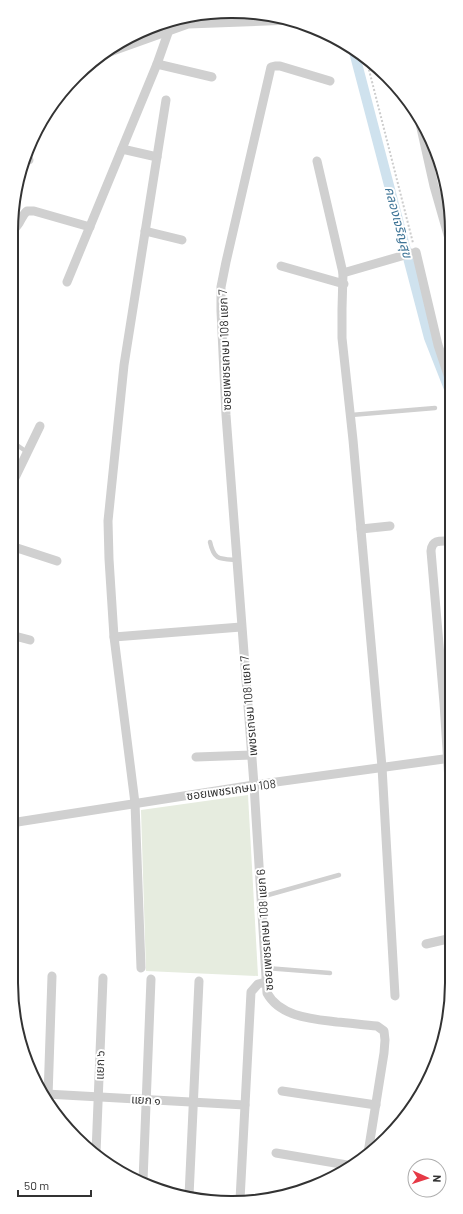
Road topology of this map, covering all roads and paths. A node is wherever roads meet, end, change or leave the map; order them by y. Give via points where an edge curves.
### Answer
1 (256, 20) edge
2 (186, 22) edge
3 (183, 24) edge
4 (169, 30) junction
5 (128, 45) edge
6 (157, 64) junction
7 (368, 68) edge
8 (212, 77) dead end
9 (330, 81) dead end
10 (166, 100) dead end
11 (122, 149) junction
12 (157, 157) junction
13 (317, 161) dead end
14 (433, 161) edge
15 (445, 224) edge
16 (18, 226) edge
17 (90, 227) junction
18 (145, 231) junction
19 (182, 240) dead end
20 (414, 253) junction
21 (281, 266) dead end
22 (344, 273) junction
23 (68, 282) dead end
24 (344, 284) junction
25 (445, 368) edge
26 (435, 408) dead end
27 (351, 414) junction
28 (40, 426) dead end
29 (18, 446) edge
30 (27, 452) junction
31 (18, 471) edge
32 (390, 526) dead end
33 (361, 529) junction
34 (445, 541) edge
35 (210, 542) dead end
36 (18, 548) edge
37 (236, 560) junction
38 (57, 561) dead end
39 (241, 627) junction
40 (18, 636) edge
41 (114, 637) junction
42 (30, 640) dead end
43 (445, 713) edge
44 (252, 755) junction
45 (196, 757) dead end
46 (445, 759) edge
47 (382, 767) junction
48 (254, 785) junction
49 (135, 803) junction
50 (18, 822) edge
51 (339, 875) dead end
52 (261, 897) junction
53 (445, 940) edge
54 (426, 944) dead end
55 (141, 968) dead end
56 (266, 968) junction
57 (330, 973) dead end
58 (52, 976) dead end
59 (103, 978) dead end
60 (151, 979) dead end
61 (199, 981) dead end
62 (266, 982) junction
63 (396, 996) dead end
64 (47, 1089) edge
65 (282, 1091) dead end
66 (51, 1095) edge
67 (98, 1098) junction
68 (146, 1099) junction
69 (194, 1102) junction
70 (245, 1105) junction
71 (376, 1105) junction
72 (369, 1145) edge
73 (96, 1147) edge
74 (276, 1154) dead end
75 (343, 1164) edge
76 (142, 1176) edge
77 (189, 1192) edge
78 (240, 1196) edge

1 - 2 street
3 - 4 street
4 - 5 street
4 - 6 street
6 - 8 street
6 - 11 street
7 - 20 path
9 - 37 street, ซอยเพชรเกษม 108 แยก 7 via 280,66 271,67 221,287 220,311
10 - 12 street
11 - 12 street
11 - 17 street
12 - 18 street
13 - 22 street
14 - 15 street via 434,186
16 - 17 street via 23,214 34,211
17 - 23 street
18 - 19 street
18 - 41 street via 124,365 108,521
20 - 22 street
20 - 25 street
21 - 24 street
22 - 24 street
24 - 27 street via 342,338
26 - 27 lane
27 - 33 street
28 - 30 street
29 - 30 lane
30 - 31 street
32 - 33 street
33 - 47 street
34 - 43 street via 434,543 431,551
35 - 37 lane via 215,556 220,559
36 - 38 street
37 - 39 street, ซอยเพชรเกษม 108 แยก 7
39 - 41 street
39 - 44 street, เพชรเกษม 108 แยก 7
40 - 42 street
41 - 49 street
44 - 45 street
44 - 48 street, เพชรเกษม 108 แยก 7
46 - 47 street, ซอยเพชรเกษม 108
47 - 48 street, ซอยเพชรเกษม 108
47 - 63 street
48 - 49 street, ซอยเพชรเกษม 108
48 - 52 street, ซอยเพชรเกษม 108 แยก 6
49 - 50 street, ซอยเพชรเกษม 108
49 - 55 street
51 - 52 lane
52 - 56 street, ซอยเพชรเกษม 108 แยก 6
53 - 54 street
56 - 57 lane
56 - 62 street, ซอยเพชรเกษม 108 แยก 6
58 - 64 street
59 - 67 street, แยก ๖
60 - 68 street
61 - 69 street
62 - 70 street via 258,984 251,992
62 - 71 street, ซอยเพชรเกษม 108 แยก 6 via 271,1000 290,1012 306,1018 377,1026 384,1031 384,1053
65 - 71 street
66 - 67 street, แยก ๑
67 - 68 street, แยก ๑
67 - 73 street, แยก ๖
68 - 69 street, แยก ๑
68 - 76 street
69 - 70 street, แยก ๑
69 - 77 street
70 - 78 street
71 - 72 street, ซอยเพชรเกษม 108 แยก 6
74 - 75 street

